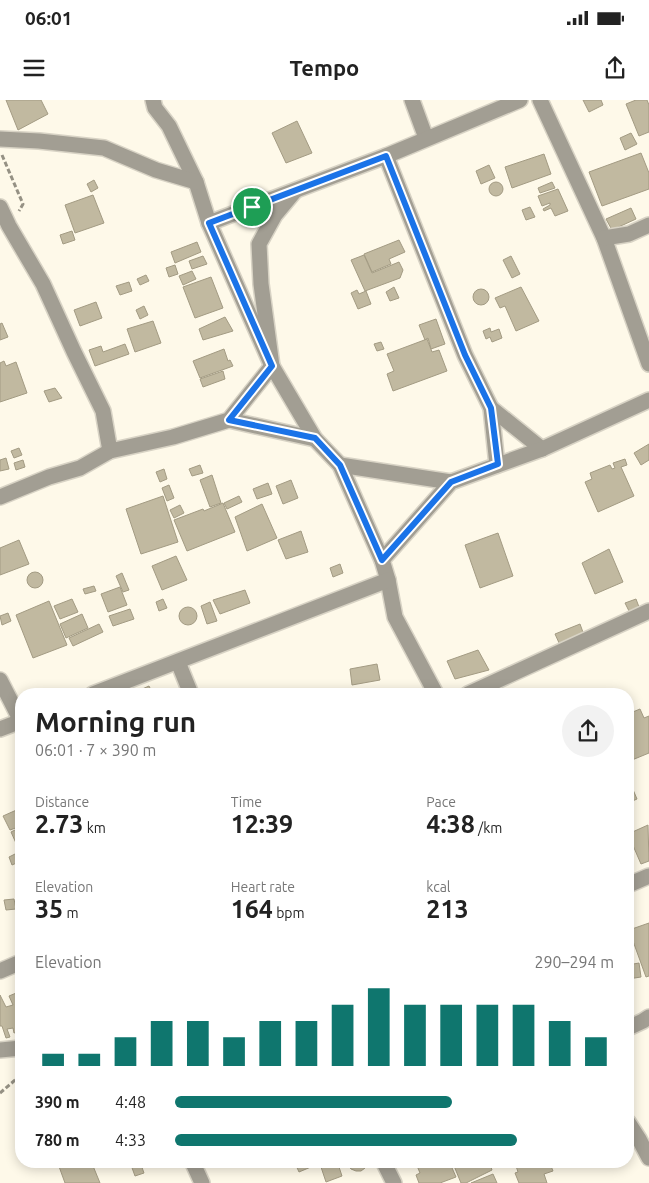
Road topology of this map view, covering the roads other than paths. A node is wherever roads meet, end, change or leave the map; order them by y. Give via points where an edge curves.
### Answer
1 (152, 100) edge
2 (412, 100) edge
3 (520, 100) edge
4 (540, 100) edge
5 (0, 138) edge
6 (426, 138) junction
7 (386, 156) junction
8 (196, 182) junction
9 (295, 191) junction
10 (0, 207) edge
11 (209, 223) junction
12 (649, 225) edge
13 (604, 238) junction
14 (649, 364) edge
15 (272, 366) junction
16 (649, 400) edge
17 (491, 408) junction
18 (229, 420) junction
19 (315, 438) junction
20 (542, 450) junction
21 (110, 451) junction
22 (498, 464) junction
23 (340, 465) junction
24 (451, 482) junction
25 (0, 497) edge
26 (382, 560) junction
27 (388, 580) junction
28 (649, 611) edge
29 (178, 662) junction
30 (0, 680) edge
31 (110, 688) edge
32 (189, 688) edge
33 (433, 688) edge
34 (481, 688) edge
35 (15, 709) edge
36 (15, 723) edge
37 (0, 729) edge
38 (649, 876) edge
39 (634, 882) edge
40 (15, 965) edge
41 (0, 971) edge
42 (649, 1016) edge
43 (634, 1025) edge
44 (15, 1049) edge
45 (0, 1050) edge
46 (634, 1131) edge
47 (649, 1158) edge
48 (195, 1168) edge
49 (386, 1168) edge
50 (202, 1183) edge
51 (394, 1183) edge

1 - 8 street via 170,126
2 - 6 street
3 - 6 street
4 - 13 street
5 - 8 street via 104,148 156,170
6 - 7 street
7 - 9 street
7 - 17 street via 465,355
8 - 11 street
9 - 11 street
9 - 15 street via 275,215 259,244
10 - 21 street via 43,284 103,411
11 - 15 street
12 - 13 street via 629,234
13 - 14 street
15 - 18 street
15 - 19 street
16 - 20 street
17 - 20 street
17 - 22 street
18 - 19 street
18 - 21 street
19 - 23 street
20 - 22 street
21 - 25 street via 80,468
22 - 24 street
23 - 24 street
23 - 26 street
24 - 26 street
26 - 27 street
27 - 29 street
27 - 33 street via 395,617
28 - 34 street
29 - 31 street
29 - 32 street
30 - 35 street
36 - 37 street
38 - 39 street
40 - 41 street
42 - 43 street
44 - 45 street
46 - 47 street
48 - 50 street
49 - 51 street

